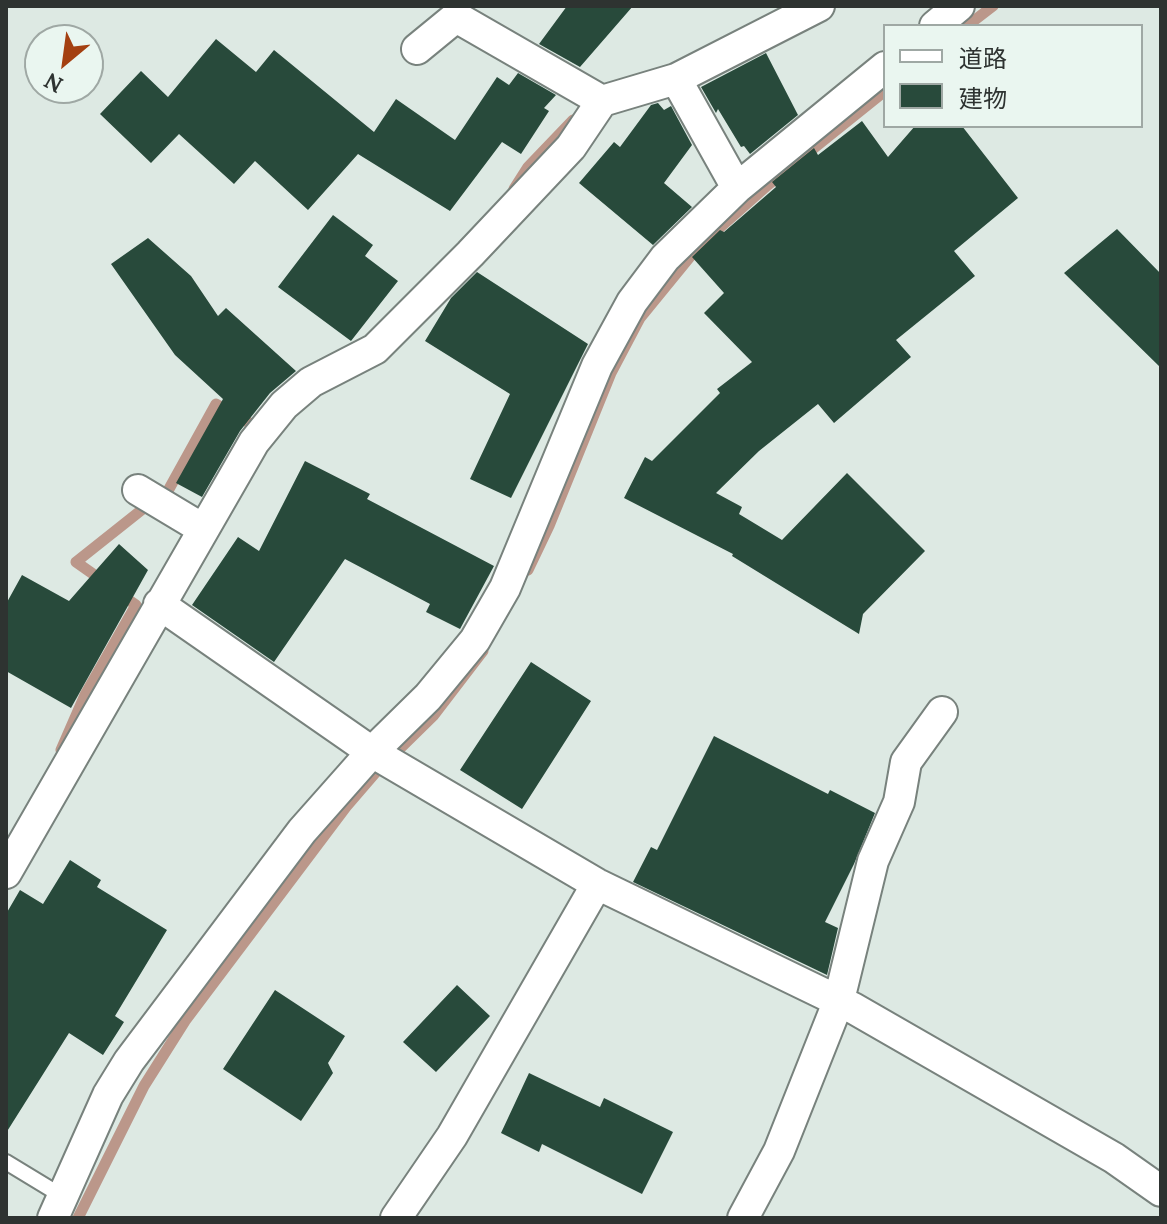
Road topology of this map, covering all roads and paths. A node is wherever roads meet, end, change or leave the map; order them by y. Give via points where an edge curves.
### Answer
1 (819, 6) edge
2 (959, 6) edge
3 (458, 11) edge
4 (937, 24) edge
5 (417, 49) dead end
6 (883, 69) edge
7 (676, 79) junction
8 (602, 101) junction
9 (737, 188) junction
10 (138, 490) dead end
11 (203, 529) junction
12 (159, 604) junction
13 (942, 712) dead end
14 (372, 752) junction
15 (6, 873) edge
16 (597, 884) junction
17 (839, 1000) junction
18 (6, 1162) edge
19 (1161, 1191) edge
20 (58, 1207) edge
21 (396, 1218) edge
22 (743, 1218) edge

1 - 7 street
2 - 4 street
3 - 5 street
3 - 8 street
6 - 9 street
7 - 8 street
7 - 9 street
8 - 11 street via 571,147 375,349 311,382 284,405 254,442
9 - 14 street via 665,258 632,302 597,366 497,601 475,640
10 - 11 street
11 - 12 street
12 - 14 street
12 - 15 street
13 - 17 street via 906,762 899,802 873,861
14 - 16 street
14 - 20 street via 302,831 129,1061 108,1095
16 - 17 street
16 - 21 street via 452,1136
17 - 19 street via 1114,1158
17 - 22 street via 779,1151
18 - 20 lane

